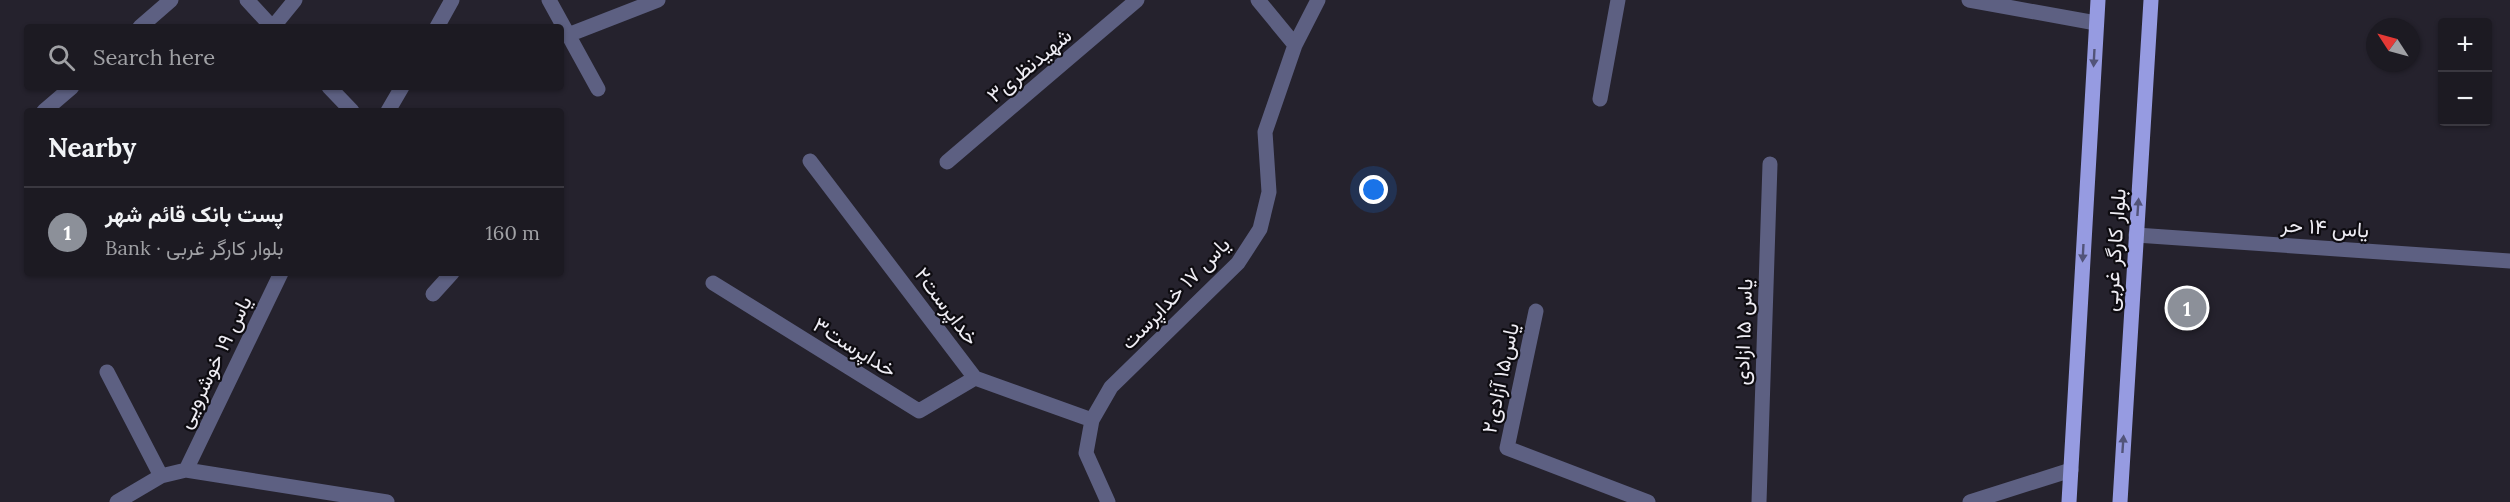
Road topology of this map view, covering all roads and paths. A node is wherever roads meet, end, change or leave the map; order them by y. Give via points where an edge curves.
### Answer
1 (171, 0) edge
2 (247, 0) edge
3 (295, 0) edge
4 (452, 0) edge
5 (549, 0) edge
6 (658, 0) edge
7 (1137, 0) edge
8 (1258, 0) edge
9 (1318, 0) edge
10 (1618, 0) edge
11 (1969, 0) edge
12 (2097, 0) edge
13 (2151, 0) edge
14 (2096, 23) junction
15 (143, 24) edge
16 (269, 24) edge
17 (275, 24) edge
18 (439, 24) edge
19 (562, 24) edge
20 (564, 28) edge
21 (568, 35) junction
22 (1295, 45) junction
23 (598, 89) dead end
24 (68, 90) edge
25 (332, 90) edge
26 (400, 90) edge
27 (1600, 99) dead end
28 (48, 108) edge
29 (349, 108) edge
30 (390, 108) edge
31 (810, 161) dead end
32 (947, 162) dead end
33 (1770, 164) dead end
34 (2136, 235) junction
35 (2510, 261) edge
36 (280, 276) edge
37 (449, 276) edge
38 (713, 283) dead end
39 (433, 294) dead end
40 (1536, 310) dead end
41 (107, 372) dead end
42 (975, 378) junction
43 (1092, 420) junction
44 (186, 470) junction
45 (2071, 470) junction
46 (161, 476) junction
47 (117, 502) edge
48 (387, 502) edge
49 (1108, 502) edge
50 (1648, 502) edge
51 (1759, 502) edge
52 (1970, 502) edge
53 (2069, 502) edge
54 (2120, 502) edge

1 - 15 street
2 - 16 street
3 - 17 street
4 - 18 street
5 - 19 street
6 - 21 street
7 - 32 street, شهیدنظری۳
8 - 22 street
9 - 22 street, یاس ۱۷ خداپرست
10 - 27 street
11 - 14 street
12 - 14 main road, بلوار کارگر غربی
34 -> 13 main road, بلوار کارگر غربی
14 -> 45 main road, بلوار کارگر غربی
20 - 21 street
21 - 23 street
22 - 43 street, یاس ۱۷ خداپرست via 1265,132 1269,192 1260,229 1238,263 1111,387
24 - 28 street
25 - 29 street
26 - 30 street
31 - 42 street, خداپرست۲
33 - 51 street, یاس ۱۵ ازادی
34 - 35 street, یاس ۱۴ حر
54 -> 34 main road, بلوار کارگر غربی
36 - 44 street, یاس ۱۹ خوشرویی
37 - 39 street
38 - 42 street, خداپرست۳ via 919,411
40 - 50 street, یاس۱۵ آزادی۲ via 1507,448
41 - 46 street
42 - 43 street, خداپرست۲
43 - 49 street, یاس ۱۷ خداپرست via 1086,453
44 - 46 street
44 - 48 street
45 - 52 street
45 - 53 main road, بلوار کارگر غربی
46 - 47 street

